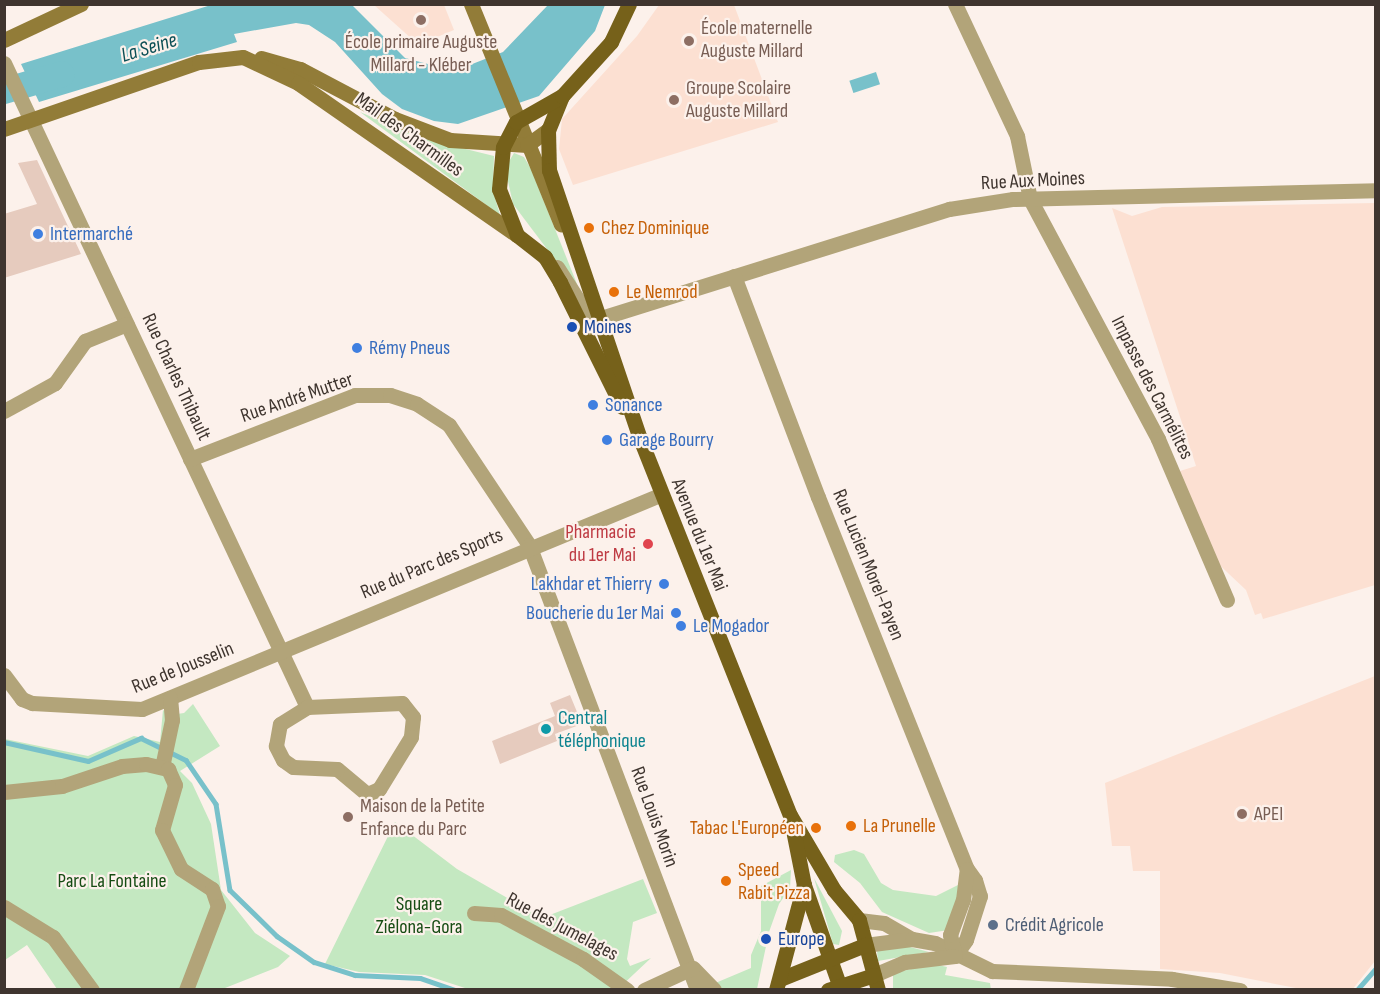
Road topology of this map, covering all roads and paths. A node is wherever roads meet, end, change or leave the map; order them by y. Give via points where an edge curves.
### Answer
1 (81, 4) edge
2 (629, 4) edge
3 (955, 4) edge
4 (471, 8) edge
5 (4, 40) edge
6 (243, 57) junction
7 (4, 63) edge
8 (562, 96) junction
9 (31, 115) junction
10 (513, 115) junction
11 (4, 129) edge
12 (548, 130) junction
13 (527, 145) junction
14 (503, 147) junction
15 (1376, 190) edge
16 (1030, 199) junction
17 (484, 214) joint
18 (517, 235) junction
19 (545, 257) junction
20 (734, 276) junction
21 (585, 280) junction
22 (601, 318) junction
23 (128, 324) junction
24 (4, 411) edge
25 (639, 436) junction
26 (190, 459) junction
27 (660, 495) junction
28 (529, 545) junction
29 (1227, 600) dead end
30 (279, 650) junction
31 (4, 675) edge
32 (170, 698) junction
33 (307, 707) junction
34 (163, 763) junction
35 (4, 792) edge
36 (790, 815) junction
37 (804, 885) junction
38 (4, 907) edge
39 (474, 913) dead end
40 (860, 920) junction
41 (912, 939) junction
42 (865, 945) junction
43 (955, 956) junction
44 (830, 958) junction
45 (692, 968) junction
46 (876, 982) edge
47 (778, 984) edge
48 (860, 985) edge
49 (836, 988) edge
50 (92, 990) edge
51 (186, 990) edge
52 (627, 990) edge
53 (644, 990) edge
54 (698, 990) edge
55 (714, 990) edge
56 (1240, 990) edge

1 - 5 main road
2 - 8 main road via 611,42
3 - 16 street, Impasse des Carmélites via 1017,136
4 - 10 main road, Avenue du 1er Mai
6 - 9 main road via 199,62
6 - 14 main road via 282,61 394,119 450,140
6 - 17 main road, Mail des Charmilles via 298,83
7 - 9 street, Rue Charles Thibault
8 - 10 main road
8 - 12 main road
9 - 11 main road
9 - 23 street, Rue Charles Thibault
10 - 13 main road, Avenue du 1er Mai
10 - 14 main road
12 - 13 main road
12 - 21 main road, Avenue du 1er Mai via 549,170 575,238
13 - 14 main road
13 - 21 main road, Avenue du 1er Mai
14 - 18 main road via 499,189
15 - 16 street, Rue Aux Moines
16 - 20 street, Rue Aux Moines via 950,209
16 - 29 street, Impasse des Carmélites via 1158,439
17 - 18 main road, Avenue du 1er Mai
18 - 19 main road, Avenue du 1er Mai
19 - 22 street, Avenue du 1er Mai via 565,277 582,306
19 - 25 main road, Avenue du 1er Mai
20 - 22 street, Rue Aux Moines
20 - 43 street, Rue Lucien Morel-Payen via 967,869 963,900 950,935
21 - 22 main road, Avenue du 1er Mai
22 - 25 main road, Avenue du 1er Mai
23 - 24 street via 85,341 55,383
23 - 26 street, Rue Charles Thibault
25 - 27 main road, Avenue du 1er Mai
26 - 28 street, Rue André Mutter via 355,395 390,395 417,404 449,425
26 - 30 street, Rue Charles Thibault
27 - 28 street, Rue du Parc des Sports
27 - 36 main road, Avenue du 1er Mai
28 - 30 street, Rue du Parc des Sports
28 - 45 street, Rue Louis Morin via 645,857
30 - 32 street, Rue de Jousselin
30 - 33 street
31 - 32 street, Rue de Jousselin via 22,699 39,704 132,711
32 - 34 street via 169,744
33 - 33 street via 276,732 283,760 293,766 337,770 367,794 378,789 411,737 409,709 402,703
34 - 35 street via 122,766 62,786
34 - 51 street via 175,785 162,819 169,849 181,869 212,889 218,906
36 - 37 main road, Avenue du 1er Mai
36 - 40 main road, Avenue du 1er Mai via 815,860
37 - 44 main road, Avenue du 1er Mai
37 - 47 main road
38 - 50 street via 53,937
39 - 52 street, Rue des Jumelages via 501,915 583,959
40 - 41 street via 884,923
40 - 42 main road
41 - 42 street
41 - 43 street via 935,943
42 - 44 main road
42 - 46 main road
43 - 46 street via 905,962
43 - 56 street via 992,971 1172,979
44 - 47 main road
44 - 48 main road
44 - 49 main road, Avenue du 1er Mai
45 - 53 street
45 - 54 street, Rue Louis Morin
45 - 55 street, Rue Louis Morin
46 - 48 main road
48 - 49 main road

